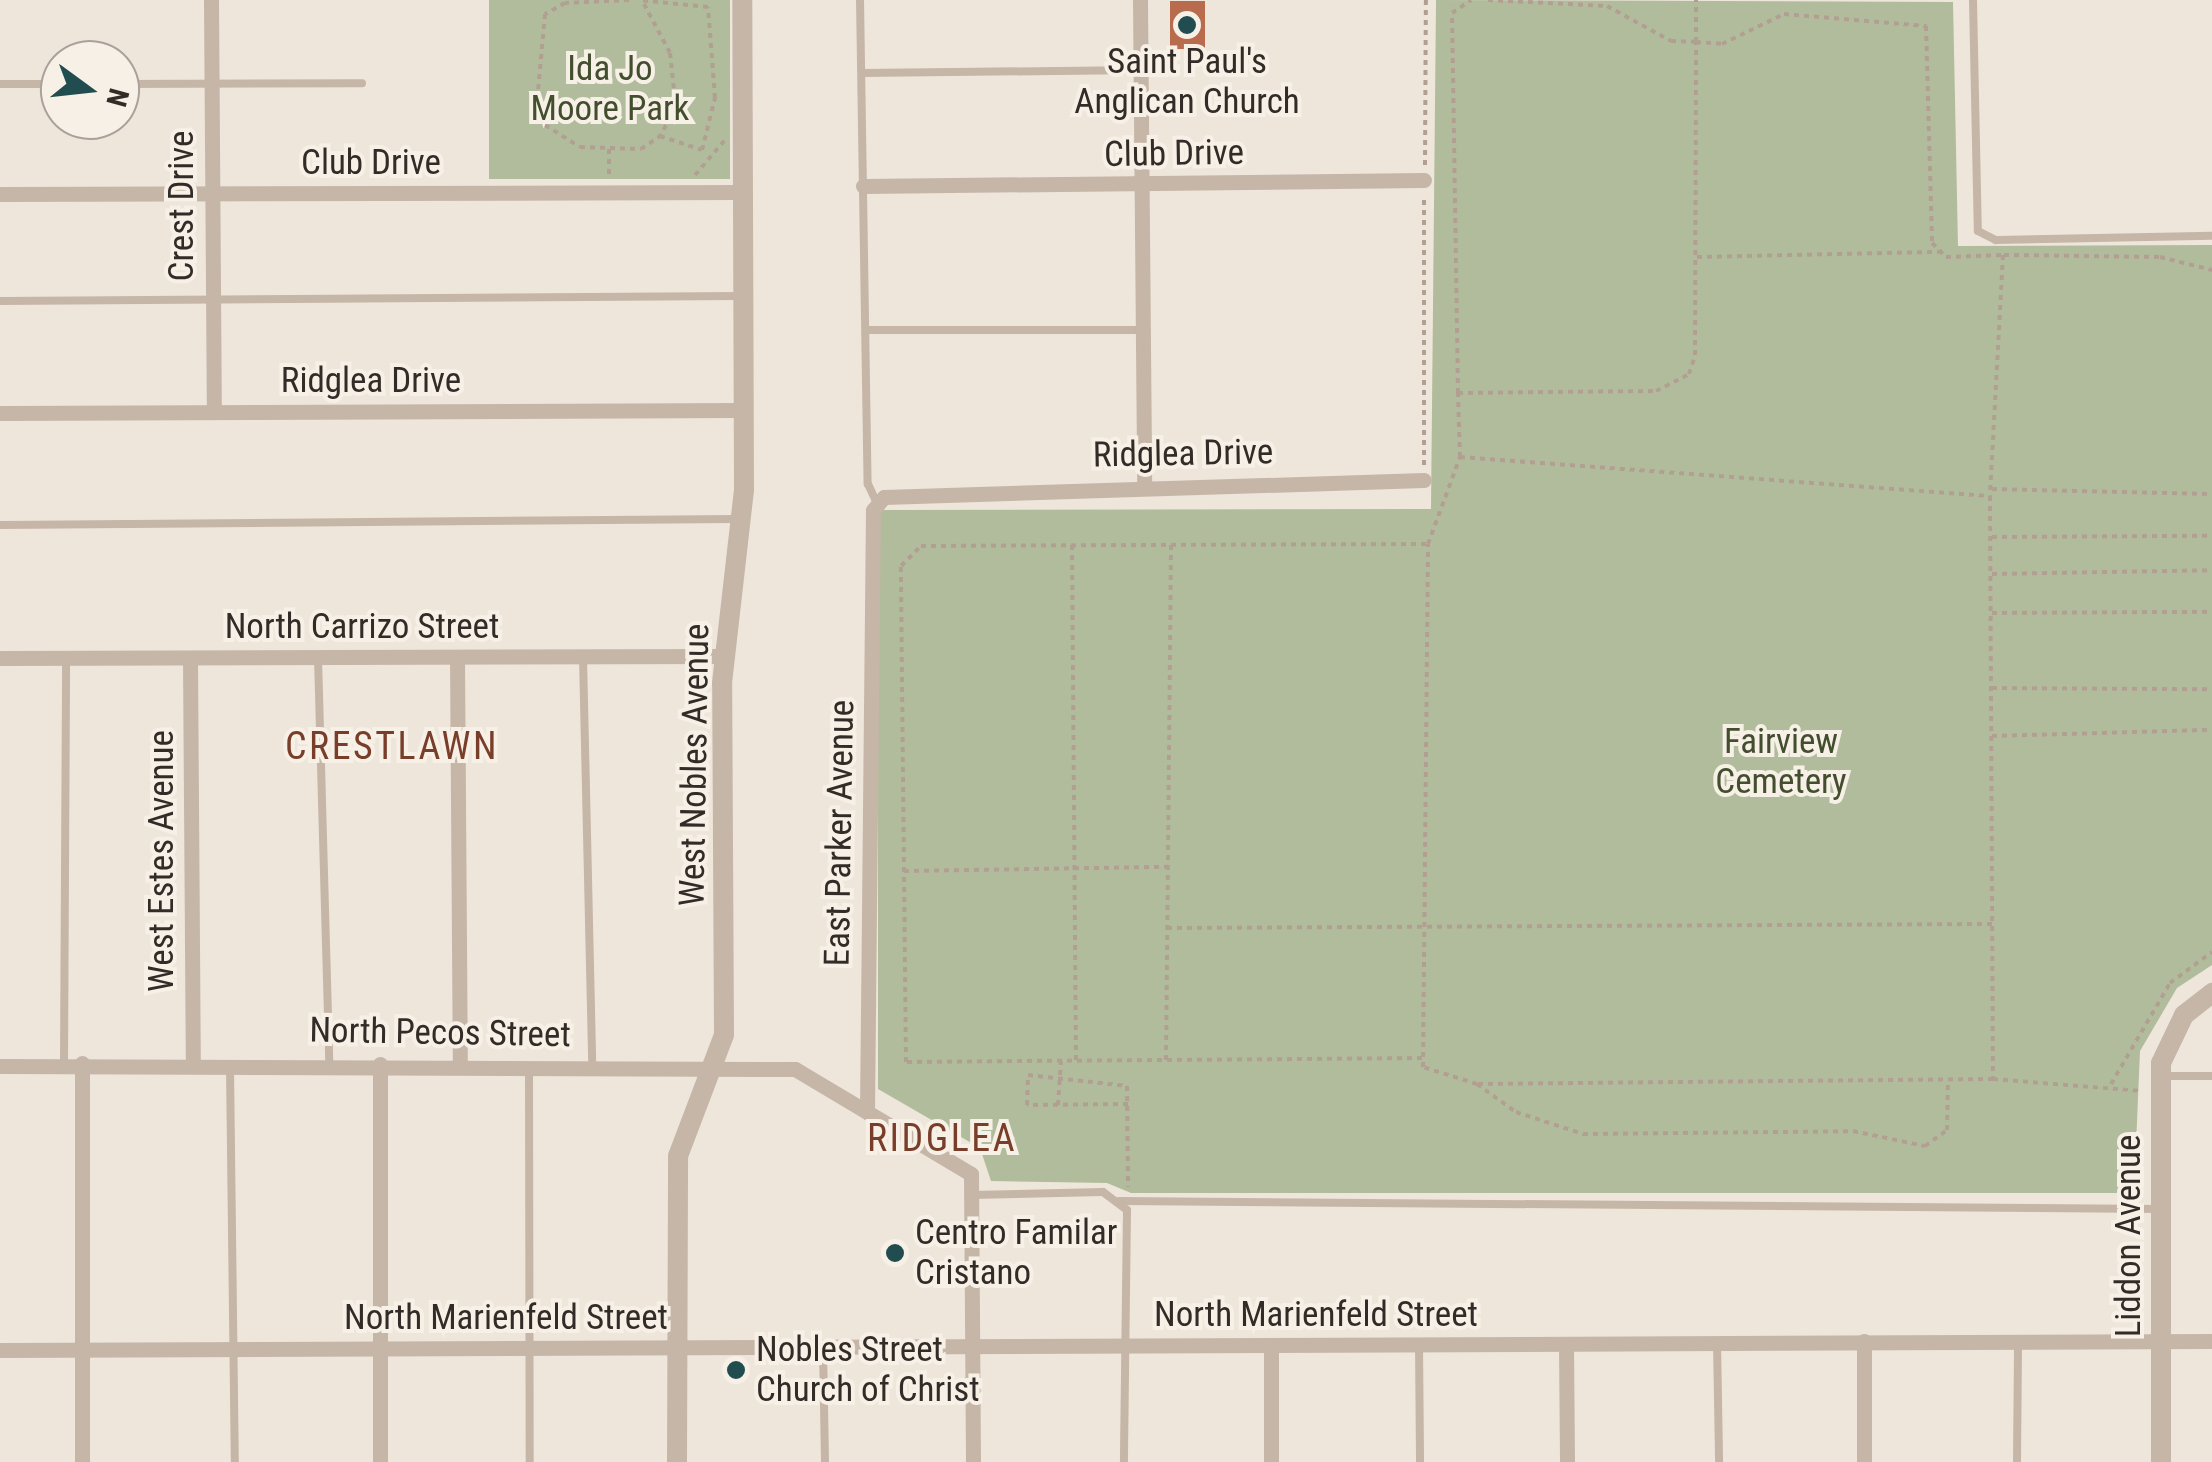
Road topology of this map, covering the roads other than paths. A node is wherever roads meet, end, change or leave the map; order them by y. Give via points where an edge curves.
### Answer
1 (211, 0) edge
2 (742, 0) edge
3 (860, 0) edge
4 (1140, 0) edge
5 (1973, 0) edge
6 (1141, 70) junction
7 (862, 72) junction
8 (362, 83) dead end
9 (0, 84) edge
10 (40, 84) edge
11 (140, 84) edge
12 (212, 84) junction
13 (1424, 180) road end
14 (1142, 184) junction
15 (864, 186) junction
16 (742, 192) junction
17 (0, 194) edge
18 (212, 194) junction
19 (2212, 236) edge
20 (742, 296) junction
21 (212, 301) junction
22 (0, 302) edge
23 (866, 330) junction
24 (1143, 330) junction
25 (742, 410) junction
26 (214, 412) junction
27 (0, 413) edge
28 (1424, 480) road end
29 (1144, 484) junction
30 (881, 500) junction
31 (741, 519) junction
32 (0, 524) edge
33 (583, 656) junction
34 (725, 656) junction
35 (458, 657) junction
36 (0, 658) edge
37 (66, 658) junction
38 (190, 658) junction
39 (318, 658) junction
40 (2212, 993) edge
41 (193, 1062) junction
42 (82, 1063) junction
43 (230, 1063) junction
44 (64, 1064) junction
45 (329, 1064) junction
46 (380, 1064) junction
47 (0, 1066) edge
48 (460, 1066) junction
49 (529, 1066) junction
50 (592, 1066) junction
51 (716, 1068) junction
52 (2212, 1076) edge
53 (2161, 1083) junction
54 (867, 1112) junction
55 (972, 1195) junction
56 (1119, 1201) junction
57 (2161, 1209) junction
58 (1864, 1341) junction
59 (2018, 1341) junction
60 (2212, 1341) edge
61 (1717, 1342) junction
62 (2161, 1342) junction
63 (1419, 1344) junction
64 (1566, 1344) junction
65 (1271, 1345) junction
66 (972, 1346) junction
67 (1124, 1346) junction
68 (823, 1347) junction
69 (528, 1348) junction
70 (676, 1348) junction
71 (380, 1349) junction
72 (0, 1350) edge
73 (82, 1350) junction
74 (233, 1350) junction
75 (82, 1462) edge
76 (235, 1462) edge
77 (380, 1462) edge
78 (530, 1462) edge
79 (677, 1462) edge
80 (825, 1462) edge
81 (974, 1462) edge
82 (1124, 1462) edge
83 (1271, 1462) edge
84 (1420, 1462) edge
85 (1566, 1462) edge
86 (1718, 1462) edge
87 (1864, 1462) edge
88 (2016, 1462) edge
89 (2161, 1462) edge

1 - 12 street, Crest Drive
2 - 16 street, West Nobles Avenue
3 - 7 lane
4 - 6 street
5 - 19 lane via 1978,231 1996,240
6 - 7 lane
6 - 14 street
7 - 15 lane
8 - 12 lane
9 - 10 lane
11 - 12 lane
12 - 18 street, Crest Drive
13 - 14 street, Club Drive
14 - 15 street, Club Drive
14 - 24 street
15 - 23 lane
16 - 18 street, Club Drive via 610,185
16 - 20 street, West Nobles Avenue
17 - 18 street, Club Drive
18 - 21 street, Crest Drive
20 - 21 lane
20 - 25 street, West Nobles Avenue
21 - 22 lane
21 - 26 street, Crest Drive
23 - 24 lane
23 - 30 lane via 868,484
24 - 29 street
25 - 26 street, Ridglea Drive
25 - 31 street, West Nobles Avenue
26 - 27 street, Ridglea Drive
28 - 29 street, Ridglea Drive
29 - 30 street, Ridglea Drive
30 - 54 street, East Parker Avenue
31 - 32 lane
31 - 34 street, West Nobles Avenue
33 - 34 street, North Carrizo Street
33 - 35 street, North Carrizo Street
33 - 50 lane
34 - 51 street, West Nobles Avenue via 724,1036
35 - 39 street, North Carrizo Street
35 - 48 street
36 - 37 street, North Carrizo Street
37 - 38 street, North Carrizo Street
37 - 44 lane
38 - 39 street, North Carrizo Street
38 - 41 street, West Estes Avenue
39 - 45 lane
40 - 53 street, Liddon Avenue via 2184,1015
41 - 42 street, North Pecos Street
41 - 43 street, North Pecos Street
42 - 44 street, North Pecos Street
42 - 73 street
43 - 45 street, North Pecos Street
43 - 74 lane
44 - 47 street, North Pecos Street
45 - 46 street, North Pecos Street
46 - 48 street, North Pecos Street
46 - 71 street
48 - 49 street, North Pecos Street
49 - 50 street, North Pecos Street
49 - 69 lane
50 - 51 street, North Pecos Street
51 - 54 street, North Pecos Street via 795,1069
51 - 70 street, West Nobles Avenue via 678,1156
52 - 53 lane
53 - 57 street, Liddon Avenue
54 - 55 street via 972,1174
55 - 56 lane via 1093,1192
55 - 66 street
56 - 57 lane
56 - 67 lane via 1132,1228
57 - 62 street, Liddon Avenue
58 - 59 street, North Marienfeld Street
58 - 61 street, North Marienfeld Street
58 - 87 street
59 - 62 street, North Marienfeld Street
59 - 88 lane
60 - 62 street, North Marienfeld Street
61 - 64 street, North Marienfeld Street
61 - 86 lane
62 - 89 street, Liddon Avenue
63 - 64 street, North Marienfeld Street
63 - 65 street, North Marienfeld Street
63 - 84 lane
64 - 85 street
65 - 67 street, North Marienfeld Street
65 - 83 street
66 - 67 street, North Marienfeld Street
66 - 68 street, North Marienfeld Street
66 - 81 street
67 - 82 lane
68 - 70 street, North Marienfeld Street
68 - 80 lane
69 - 70 street, North Marienfeld Street
69 - 71 street, North Marienfeld Street
69 - 78 lane
70 - 79 street, West Nobles Avenue
71 - 74 street, North Marienfeld Street
71 - 77 street
72 - 73 street, North Marienfeld Street
73 - 74 street, North Marienfeld Street
73 - 75 street
74 - 76 lane

